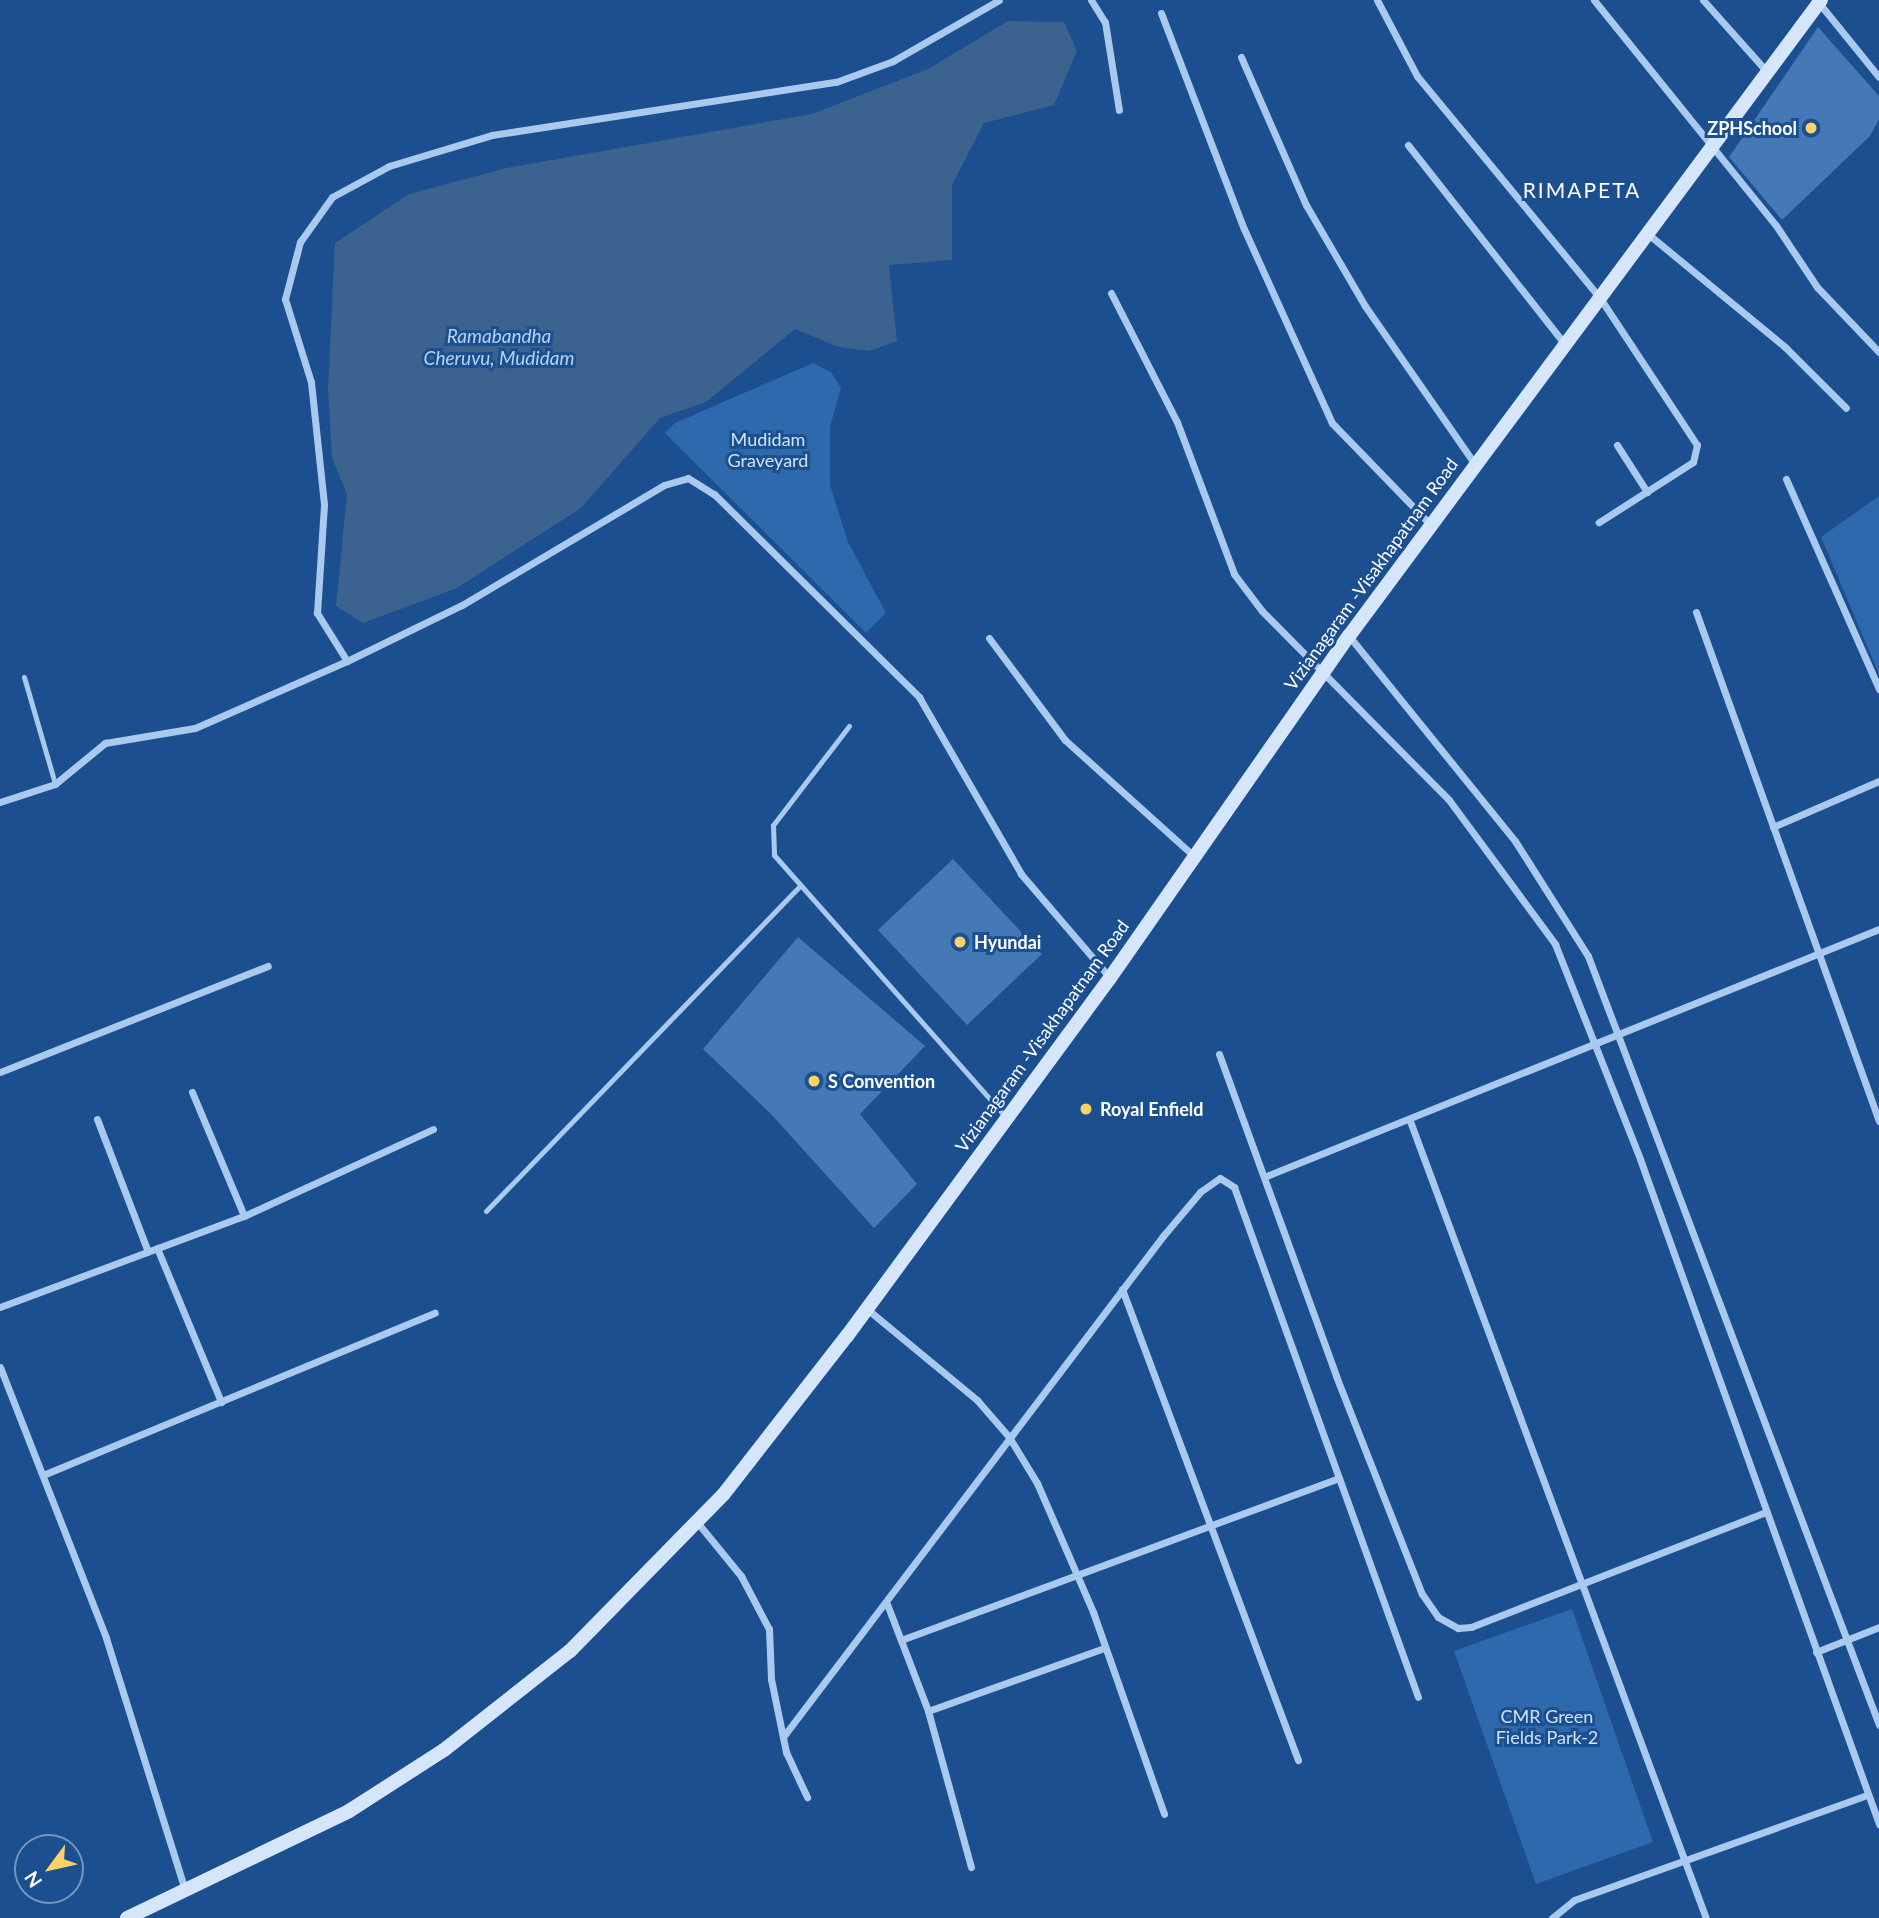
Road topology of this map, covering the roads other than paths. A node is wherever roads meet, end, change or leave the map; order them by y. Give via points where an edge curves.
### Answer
1 (999, 0) edge
2 (1091, 0) edge
3 (1377, 0) edge
4 (1594, 0) edge
5 (1703, 0) edge
6 (1820, 2) edge
7 (1161, 13) dead end
8 (1241, 57) dead end
9 (1768, 73) junction
10 (1879, 77) edge
11 (1119, 110) dead end
12 (1408, 145) dead end
13 (1712, 149) junction
14 (1648, 234) junction
15 (1111, 293) dead end
16 (1600, 298) junction
17 (1563, 343) junction
18 (1879, 352) edge
19 (1846, 408) dead end
20 (1617, 445) dead end
21 (1475, 464) junction
22 (1786, 479) dead end
23 (1647, 492) junction
24 (1599, 522) dead end
25 (1430, 525) junction
26 (1696, 612) dead end
27 (1349, 636) junction
28 (989, 638) dead end
29 (347, 661) junction
30 (1323, 670) junction
31 (24, 677) dead end
32 (1879, 689) edge
33 (849, 726) dead end
34 (1879, 781) edge
35 (55, 784) junction
36 (0, 802) edge
37 (1773, 827) junction
38 (1194, 856) junction
39 (799, 887) junction
40 (1879, 929) edge
41 (1816, 953) junction
42 (268, 966) dead end
43 (1110, 978) junction
44 (1620, 1034) junction
45 (1595, 1045) junction
46 (1219, 1054) dead end
47 (0, 1072) edge
48 (192, 1092) dead end
49 (1007, 1118) junction
50 (97, 1119) dead end
51 (1409, 1121) junction
52 (1879, 1121) edge
53 (433, 1129) dead end
54 (1264, 1177) junction
55 (486, 1211) dead end
56 (244, 1216) junction
57 (157, 1248) junction
58 (148, 1252) junction
59 (1122, 1289) junction
60 (0, 1307) edge
61 (867, 1309) junction
62 (435, 1313) dead end
63 (0, 1367) edge
64 (221, 1402) junction
65 (1009, 1437) junction
66 (43, 1475) junction
67 (1339, 1478) junction
68 (1766, 1512) junction
69 (697, 1522) junction
70 (1212, 1526) junction
71 (1076, 1574) junction
72 (1581, 1586) junction
73 (887, 1604) junction
74 (1879, 1627) edge
75 (901, 1640) junction
76 (1847, 1640) junction
77 (1104, 1648) junction
78 (1816, 1652) junction
79 (1419, 1697) dead end
80 (928, 1710) junction
81 (1879, 1725) edge
82 (783, 1737) junction
83 (1298, 1760) dead end
84 (1868, 1795) junction
85 (807, 1797) dead end
86 (1164, 1814) dead end
87 (1879, 1824) edge
88 (1685, 1858) junction
89 (971, 1867) dead end
90 (186, 1894) junction
91 (127, 1918) edge
92 (1552, 1918) edge
93 (1706, 1918) edge

1 - 29 street via 893,61 836,82 492,135 389,166 332,197 300,243 285,299 311,382 324,504 317,613
2 - 11 street via 1105,22
3 - 16 street via 1428,91
4 - 13 street
5 - 9 street
6 - 9 main road, Vizianagaram -Visakhapatnam Road
6 - 10 street
7 - 25 street via 1244,229 1332,423
8 - 21 street via 1306,205 1333,253
9 - 13 main road, Vizianagaram -Visakhapatnam Road
12 - 17 street
13 - 14 main road, Vizianagaram -Visakhapatnam Road
13 - 18 street via 1774,224 1817,287
14 - 16 main road, Vizianagaram -Visakhapatnam Road
14 - 19 street via 1785,347
15 - 30 street via 1177,422 1234,574 1262,611
16 - 17 main road, Vizianagaram -Visakhapatnam Road
16 - 23 street via 1700,453
17 - 21 main road, Vizianagaram -Visakhapatnam Road
20 - 23 street
21 - 25 main road, Vizianagaram -Visakhapatnam Road
22 - 32 street
23 - 24 street
25 - 27 main road, Vizianagaram -Visakhapatnam Road
26 - 37 street
27 - 30 main road, Vizianagaram -Visakhapatnam Road
27 - 44 street via 1516,841 1588,956
28 - 38 street via 1065,740
29 - 35 street via 195,728 106,743
29 - 43 street via 463,605 664,485 688,478 699,482 919,697 1021,873
30 - 38 main road, Vizianagaram -Visakhapatnam Road
30 - 45 street via 1449,800 1517,885 1555,944
31 - 35 lane
33 - 39 lane via 770,835 774,855
34 - 37 street
35 - 36 street
37 - 41 street
38 - 43 main road, Vizianagaram -Visakhapatnam Road
39 - 49 lane
39 - 55 lane
40 - 41 street
41 - 44 street
41 - 52 street
42 - 47 street
43 - 49 main road, Vizianagaram -Visakhapatnam Road
44 - 45 street
44 - 76 street
45 - 51 street
45 - 68 street
46 - 54 street
48 - 56 street
49 - 61 main road, Vizianagaram -Visakhapatnam Road
50 - 58 street
51 - 54 street
51 - 72 street
53 - 56 street
54 - 72 street via 1429,1609 1448,1625 1471,1627
56 - 57 street
57 - 58 street
57 - 64 street
58 - 60 street
59 - 65 street
59 - 67 street via 1200,1192 1212,1181 1227,1179
59 - 70 street
61 - 65 street via 977,1400
61 - 69 main road, Vizianagaram -Visakhapatnam Road
62 - 64 street
63 - 66 street
64 - 66 street
65 - 71 street via 1037,1483
65 - 73 street
66 - 90 street via 106,1638
67 - 70 street
67 - 79 street
68 - 72 street
68 - 78 street
69 - 82 street via 741,1576 769,1629 771,1679
69 - 90 main road, Vizianagaram -Visakhapatnam Road via 570,1651 444,1750 349,1811
70 - 71 street
70 - 83 street
71 - 75 street
71 - 77 street
72 - 88 street
73 - 75 street
73 - 82 street
74 - 76 street
75 - 80 street
76 - 78 street
76 - 81 street
77 - 80 street
77 - 86 street
78 - 84 street
80 - 89 street
82 - 85 street
84 - 87 street
84 - 88 street
88 - 92 street via 1574,1900
88 - 93 street
90 - 91 main road, Vizianagaram -Visakhapatnam Road

